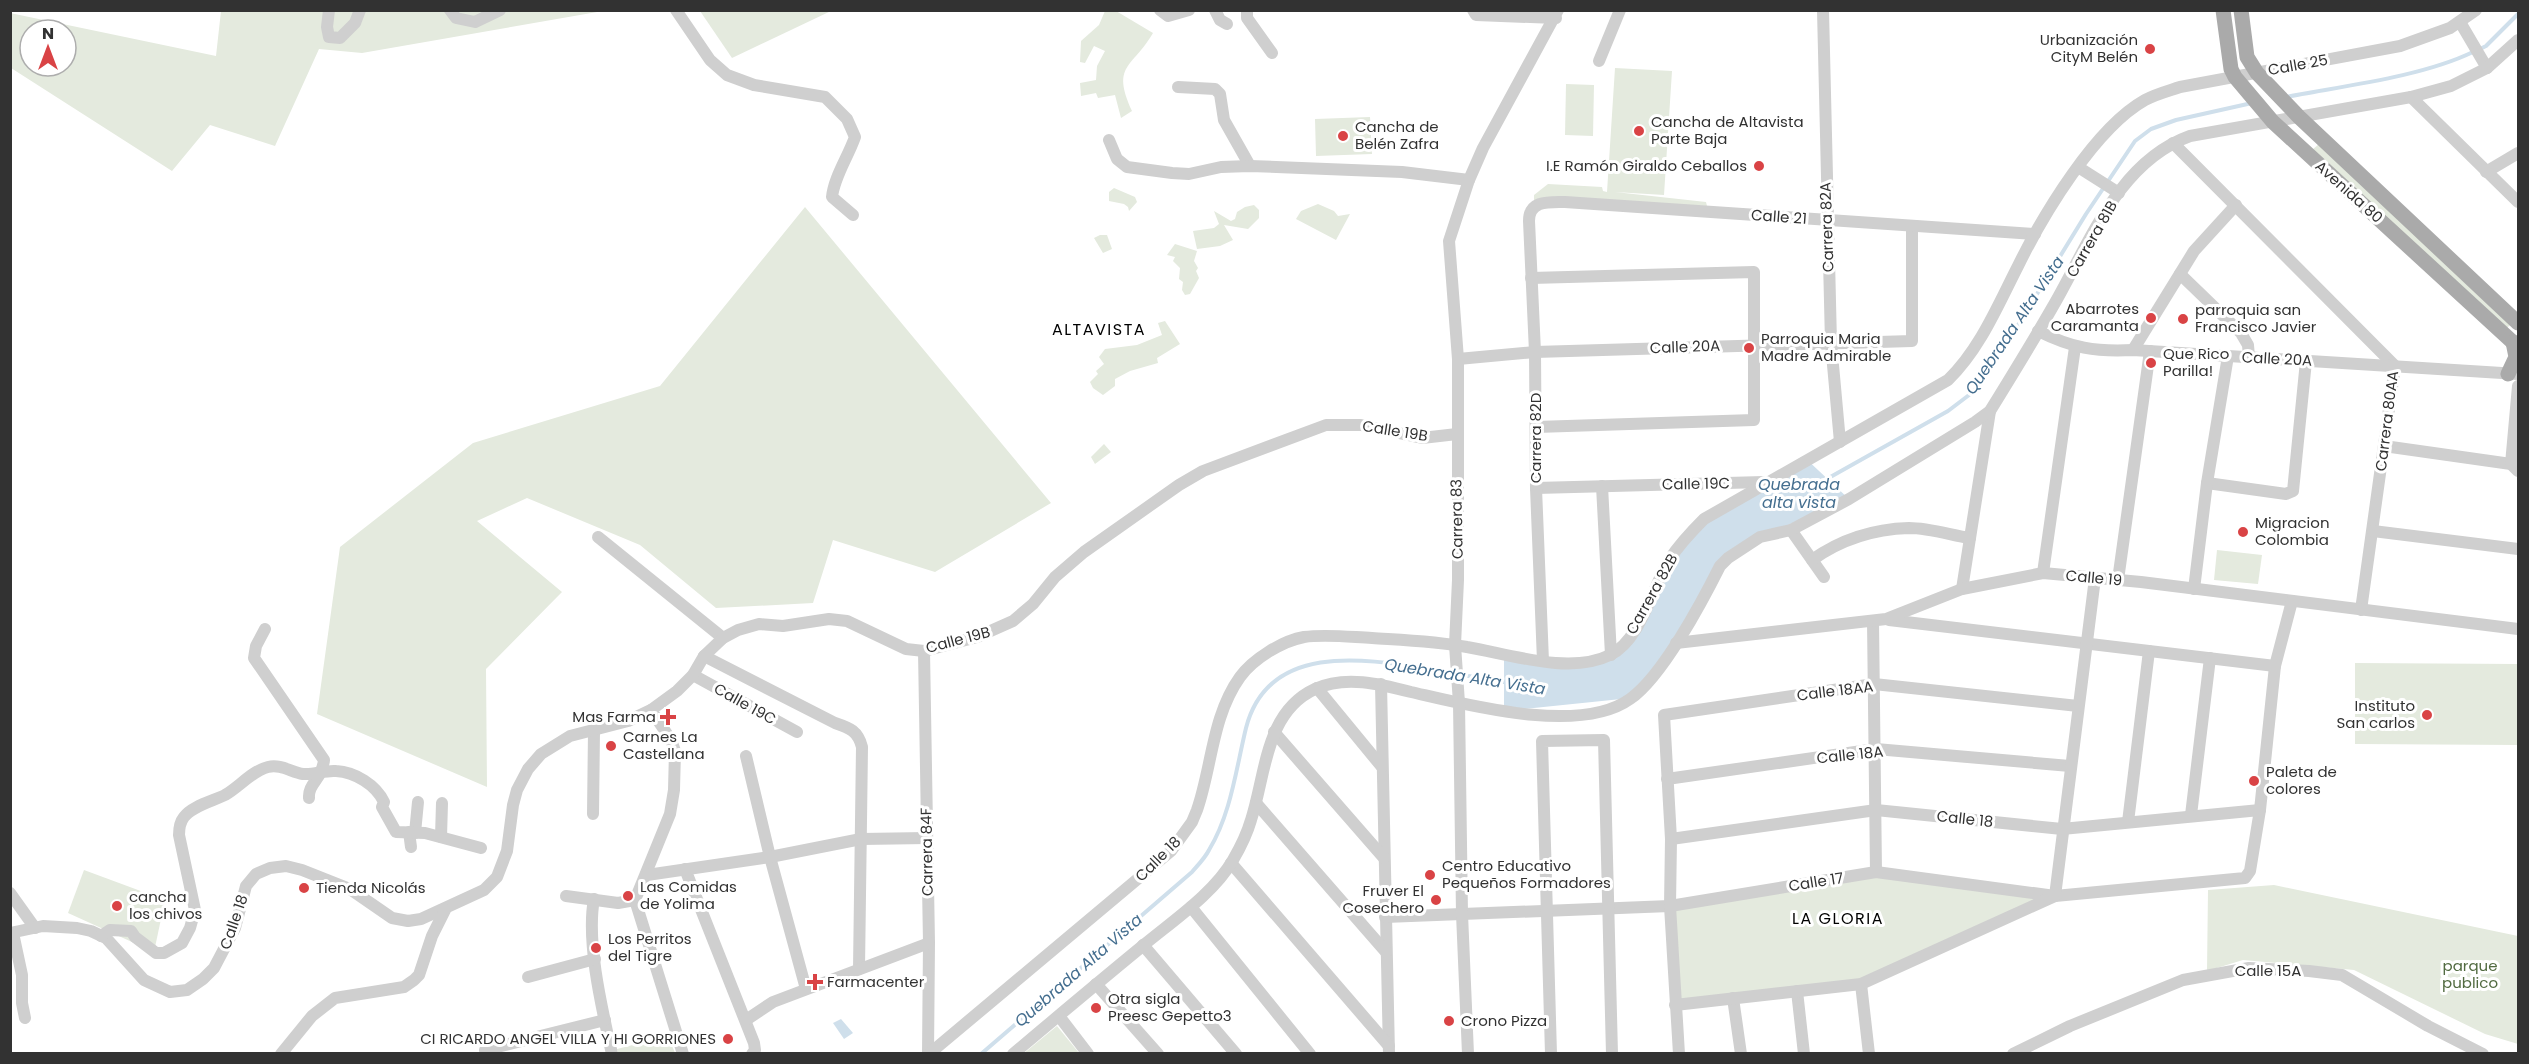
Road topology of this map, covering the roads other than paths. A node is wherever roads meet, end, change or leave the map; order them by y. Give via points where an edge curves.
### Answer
1 (330, 10) edge
2 (360, 10) edge
3 (450, 10) edge
4 (500, 10) edge
5 (676, 10) edge
6 (1160, 10) edge
7 (1215, 10) edge
8 (1246, 10) edge
9 (1473, 10) edge
10 (1620, 10) edge
11 (1823, 10) edge
12 (2223, 10) edge
13 (2241, 10) edge
14 (2476, 10) edge
15 (1183, 11) edge
16 (1557, 14) edge
17 (2460, 22) junction
18 (1227, 24) dead end
19 (2518, 40) edge
20 (1272, 53) dead end
21 (1599, 61) dead end
22 (2487, 68) junction
23 (2257, 73) junction
24 (2239, 82) junction
25 (1178, 87) dead end
26 (2411, 97) junction
27 (2295, 114) junction
28 (2269, 118) junction
29 (1109, 140) dead end
30 (2173, 143) junction
31 (2518, 153) edge
32 (1250, 166) junction
33 (2078, 172) junction
34 (2486, 172) junction
35 (1469, 180) junction
36 (2114, 194) junction
37 (2518, 202) edge
38 (2236, 206) junction
39 (1529, 214) joint
40 (853, 215) dead end
41 (1826, 220) junction
42 (1912, 226) junction
43 (2035, 234) junction
44 (2180, 274) junction
45 (1531, 278) junction
46 (2518, 323) edge
47 (2038, 331) junction
48 (1831, 343) junction
49 (1755, 345) junction
50 (2516, 345) edge
51 (2074, 346) junction
52 (2133, 350) junction
53 (2150, 351) junction
54 (1535, 352) junction
55 (2229, 356) junction
56 (2248, 357) junction
57 (1458, 359) junction
58 (2306, 360) junction
59 (2395, 366) junction
60 (2515, 378) edge
61 (1990, 411) junction
62 (1536, 427) junction
63 (1457, 434) junction
64 (1840, 442) junction
65 (2384, 446) junction
66 (2515, 467) edge
67 (1766, 482) junction
68 (2207, 483) junction
69 (1602, 486) junction
70 (1536, 488) junction
71 (1791, 530) junction
72 (2373, 531) junction
73 (598, 537) dead end
74 (1970, 538) junction
75 (2518, 549) edge
76 (1812, 560) junction
77 (2043, 573) junction
78 (1824, 577) dead end
79 (2095, 578) junction
80 (2118, 580) junction
81 (1962, 589) junction
82 (2194, 589) junction
83 (2292, 601) junction
84 (2361, 610) junction
85 (1880, 620) junction
86 (265, 629) dead end
87 (2518, 630) edge
88 (723, 638) junction
89 (1676, 643) junction
90 (2087, 643) junction
91 (1455, 645) junction
92 (924, 651) junction
93 (2149, 651) junction
94 (1611, 655) junction
95 (704, 656) junction
96 (2210, 658) junction
97 (1543, 661) junction
98 (2275, 666) junction
99 (693, 675) junction
100 (1381, 684) junction
101 (1874, 684) junction
102 (1317, 688) junction
103 (1459, 703) junction
104 (2078, 706) junction
105 (651, 710) junction
106 (594, 730) junction
107 (797, 732) dead end
108 (1274, 732) junction
109 (1876, 749) junction
110 (746, 756) dead end
111 (2070, 766) junction
112 (1382, 767) junction
113 (323, 772) junction
114 (1667, 779) junction
115 (309, 798) dead end
116 (418, 802) dead end
117 (442, 803) dead end
118 (1256, 803) junction
119 (1876, 810) junction
120 (2260, 810) junction
121 (593, 814) dead end
122 (2191, 815) junction
123 (2128, 822) junction
124 (2062, 829) junction
125 (412, 832) junction
126 (441, 837) junction
127 (927, 838) junction
128 (861, 839) junction
129 (1671, 839) junction
130 (411, 847) dead end
131 (481, 848) dead end
132 (770, 856) junction
133 (1384, 858) junction
134 (1231, 863) junction
135 (685, 869) junction
136 (1876, 872) junction
137 (647, 875) junction
138 (497, 877) joint
139 (10, 893) edge
140 (566, 896) dead end
141 (2055, 896) junction
142 (594, 898) junction
143 (635, 900) junction
144 (1670, 906) junction
145 (1191, 907) junction
146 (1607, 908) junction
147 (445, 910) junction
148 (1546, 910) junction
149 (1462, 914) junction
150 (1385, 917) junction
151 (35, 928) junction
152 (12, 933) edge
153 (101, 936) junction
154 (929, 943) junction
155 (1143, 945) junction
156 (1386, 952) junction
157 (595, 959) junction
158 (859, 969) junction
159 (528, 976) dead end
160 (1096, 984) junction
161 (1861, 984) junction
162 (806, 989) junction
163 (1797, 992) junction
164 (1733, 998) junction
165 (1675, 1005) junction
166 (1059, 1016) junction
167 (25, 1018) dead end
168 (604, 1020) junction
169 (746, 1020) junction
170 (753, 1048) edge
171 (1389, 1049) edge
172 (485, 1050) dead end
173 (281, 1053) edge
174 (612, 1053) edge
175 (683, 1053) edge
176 (929, 1053) edge
177 (1013, 1053) edge
178 (1088, 1053) edge
179 (1158, 1053) edge
180 (1236, 1053) edge
181 (1310, 1053) edge
182 (1468, 1053) edge
183 (1551, 1053) edge
184 (1612, 1053) edge
185 (1679, 1053) edge
186 (1741, 1053) edge
187 (1804, 1053) edge
188 (1869, 1053) edge
189 (2013, 1053) edge
190 (2483, 1053) edge

1 - 2 street via 329,37 340,38 355,23
3 - 4 street via 456,18 475,22
5 - 40 street via 711,60 727,75 754,86 825,97 847,120 855,137 832,197
6 - 15 street via 1168,16
7 - 18 street
8 - 20 street via 1247,18
9 - 16 street via 1476,15
10 - 21 street
11 - 41 street, Carrera 82A
12 - 24 main road, Avenida 80 via 2228,60
13 - 23 main road, Avenida 80 via 2247,57
14 - 17 street, Calle 25
16 - 35 street, Carrera 83
17 - 22 street
17 - 23 street, Calle 25 via 2400,46
19 - 22 street
22 - 26 street via 2451,86
23 - 24 street, Calle 25
23 - 27 main road, Avenida 80
24 - 28 main road, Avenida 80
24 - 33 street, Calle 25 via 2202,82 2144,100 2120,118
25 - 32 street via 1215,89 1220,94 1224,120
26 - 27 street
26 - 34 street
27 - 28 street
27 - 46 main road, Avenida 80
28 - 30 street
28 - 50 main road, Avenida 80
29 - 32 street via 1117,159 1126,167 1188,174
30 - 36 street, Carrera 81B via 2139,168
30 - 38 street, Carrera 80AA
31 - 34 street
32 - 35 street via 1402,172
33 - 36 street
33 - 43 street
34 - 37 street
35 - 57 street, Carrera 83 via 1449,242
36 - 47 street, Carrera 81B
38 - 44 street via 2194,251
38 - 59 street, Carrera 80AA
39 - 41 street, Calle 21 via 1540,203 1565,202
39 - 45 street, Carrera 82D
41 - 42 street, Calle 21
41 - 48 street, Carrera 82A
42 - 43 street, Calle 21
42 - 48 street, Calle 20A via 1912,341
43 - 64 street, Calle 19C via 1996,309 1965,361 1948,380
44 - 52 street
44 - 56 street via 2241,333 2248,345
45 - 49 street via 1754,272
45 - 54 street, Carrera 82D
47 - 51 street, Calle 20A
47 - 61 street, Carrera 81B
48 - 49 street, Calle 20A
48 - 64 street, Carrera 82A
49 - 54 street, Calle 20A
49 - 62 street via 1754,420
50 - 60 main road
51 - 52 street, Calle 20A via 2103,351
51 - 77 street
52 - 53 street, Calle 20A
53 - 55 street, Calle 20A
53 - 80 street
54 - 57 street, Calle 20A
54 - 62 street, Carrera 82D
55 - 56 street, Calle 20A
55 - 68 street
56 - 58 street, Calle 20A
57 - 63 street, Carrera 83
58 - 59 street, Calle 20A
58 - 68 street via 2293,491 2286,494
59 - 60 street, Calle 20A
59 - 65 street, Carrera 80AA
60 - 66 street
61 - 71 street via 1849,499
61 - 74 street
62 - 70 street, Carrera 82D
63 - 91 street, Carrera 83
63 - 92 street, Calle 19B via 1422,438 1361,425 1326,425 1203,471 1084,552 1013,621 976,637
64 - 67 street, Calle 19C
65 - 66 street
65 - 72 street, Carrera 80AA
67 - 69 street, Calle 19C
67 - 94 street, Carrera 82B via 1704,519 1687,537 1668,562 1638,625
68 - 82 street
69 - 70 street, Calle 19C
69 - 94 street
70 - 97 street, Carrera 82D
71 - 76 street
71 - 89 street via 1760,537 1728,558
72 - 75 street
72 - 84 street, Carrera 80AA
73 - 88 street
74 - 76 street via 1910,528 1863,534
74 - 81 street
76 - 78 street
77 - 79 street, Calle 19
77 - 81 street, Calle 19
79 - 80 street, Calle 19
79 - 90 street
80 - 82 street, Calle 19
81 - 85 street, Calle 19
82 - 83 street, Calle 19
83 - 84 street, Calle 19
83 - 98 street
84 - 87 street, Calle 19
85 - 89 street, Calle 19
85 - 90 street
85 - 101 street
86 - 113 street via 254,658 324,760
88 - 92 street, Calle 19B via 759,624 783,626 829,619 848,621 906,649
88 - 95 street, Calle 19B
89 - 103 street via 1657,673 1631,698 1611,710 1557,716
90 - 93 street
90 - 104 street
91 - 97 street
91 - 103 street, Carrera 83
91 - 176 street, Calle 18 via 1304,638 1278,647 1249,668 1222,710 1197,810 1171,851
92 - 127 street, Carrera 84F
93 - 96 street
93 - 123 street
94 - 97 street via 1589,661
95 - 99 street, Calle 19B
95 - 128 street via 853,729 862,747
96 - 98 street
96 - 122 street
98 - 120 street
99 - 105 street, Calle 19B
99 - 107 street, Calle 19C
100 - 102 street via 1339,683
100 - 103 street
100 - 112 street
101 - 104 street, Calle 18AA
101 - 109 street
101 - 114 street, Calle 18AA via 1664,715
102 - 108 street via 1297,699
102 - 112 street
103 - 149 street, Carrera 83
104 - 111 street
105 - 106 street, Calle 19B
105 - 137 street via 671,740 675,763 670,814
106 - 121 street
106 - 138 street, Calle 19B via 552,746 528,769 517,790 507,851
108 - 118 street
108 - 133 street
109 - 111 street, Calle 18A
109 - 114 street, Calle 18A
109 - 119 street
110 - 132 street
111 - 124 street
112 - 133 street
113 - 115 street via 309,790
113 - 125 street via 345,773 374,787 396,832
113 - 153 street via 302,773 270,766 184,817 178,835 195,910 182,943 156,953 131,931 110,930
114 - 129 street
116 - 125 street
117 - 126 street
118 - 134 street
118 - 156 street
119 - 124 street, Calle 18
119 - 129 street, Calle 18
119 - 136 street
120 - 122 street, Calle 18
120 - 141 street, Calle 17 via 2250,871 2245,878
122 - 123 street, Calle 18
123 - 124 street, Calle 18
124 - 141 street
125 - 126 street
125 - 130 street
126 - 131 street
127 - 128 street
127 - 154 street, Carrera 84F
128 - 132 street
128 - 158 street
129 - 144 street
132 - 135 street
132 - 162 street
133 - 150 street
134 - 145 street
134 - 171 street
135 - 137 street
135 - 169 street
136 - 141 street, Calle 17
136 - 144 street, Calle 17
137 - 143 street
138 - 147 street, Calle 18 via 484,890
139 - 151 street
140 - 142 street
141 - 161 street
142 - 143 street via 618,903
142 - 157 street via 591,920
143 - 175 street
144 - 146 street, Calle 17
144 - 165 street
145 - 155 street
145 - 181 street
146 - 148 street, Calle 17
146 - 148 street via 1604,740 1542,741
146 - 184 street
147 - 153 street, Calle 18 via 413,920 392,918 328,879 286,866 270,868 256,874 246,886 235,928 214,968 187,990 170,992 144,980
147 - 173 street via 414,980 404,987 335,998 312,1016
148 - 149 street, Calle 17
148 - 183 street
149 - 150 street, Calle 17
149 - 182 street, Carrera 83
150 - 156 street
151 - 152 street, Calle 18
151 - 153 street, Calle 18 via 77,928
152 - 167 street via 22,975
154 - 158 street
154 - 176 street, Carrera 84F
155 - 160 street
155 - 180 street
156 - 171 street
157 - 159 street
157 - 168 street
158 - 162 street
160 - 166 street
160 - 179 street
161 - 163 street
161 - 188 street
162 - 169 street via 773,1002
163 - 164 street
163 - 187 street
164 - 165 street
164 - 186 street
165 - 185 street
166 - 177 street
166 - 178 street
168 - 172 street
168 - 174 street
169 - 170 street
189 - 190 street, Calle 15A via 2183,980 2249,968 2342,975

